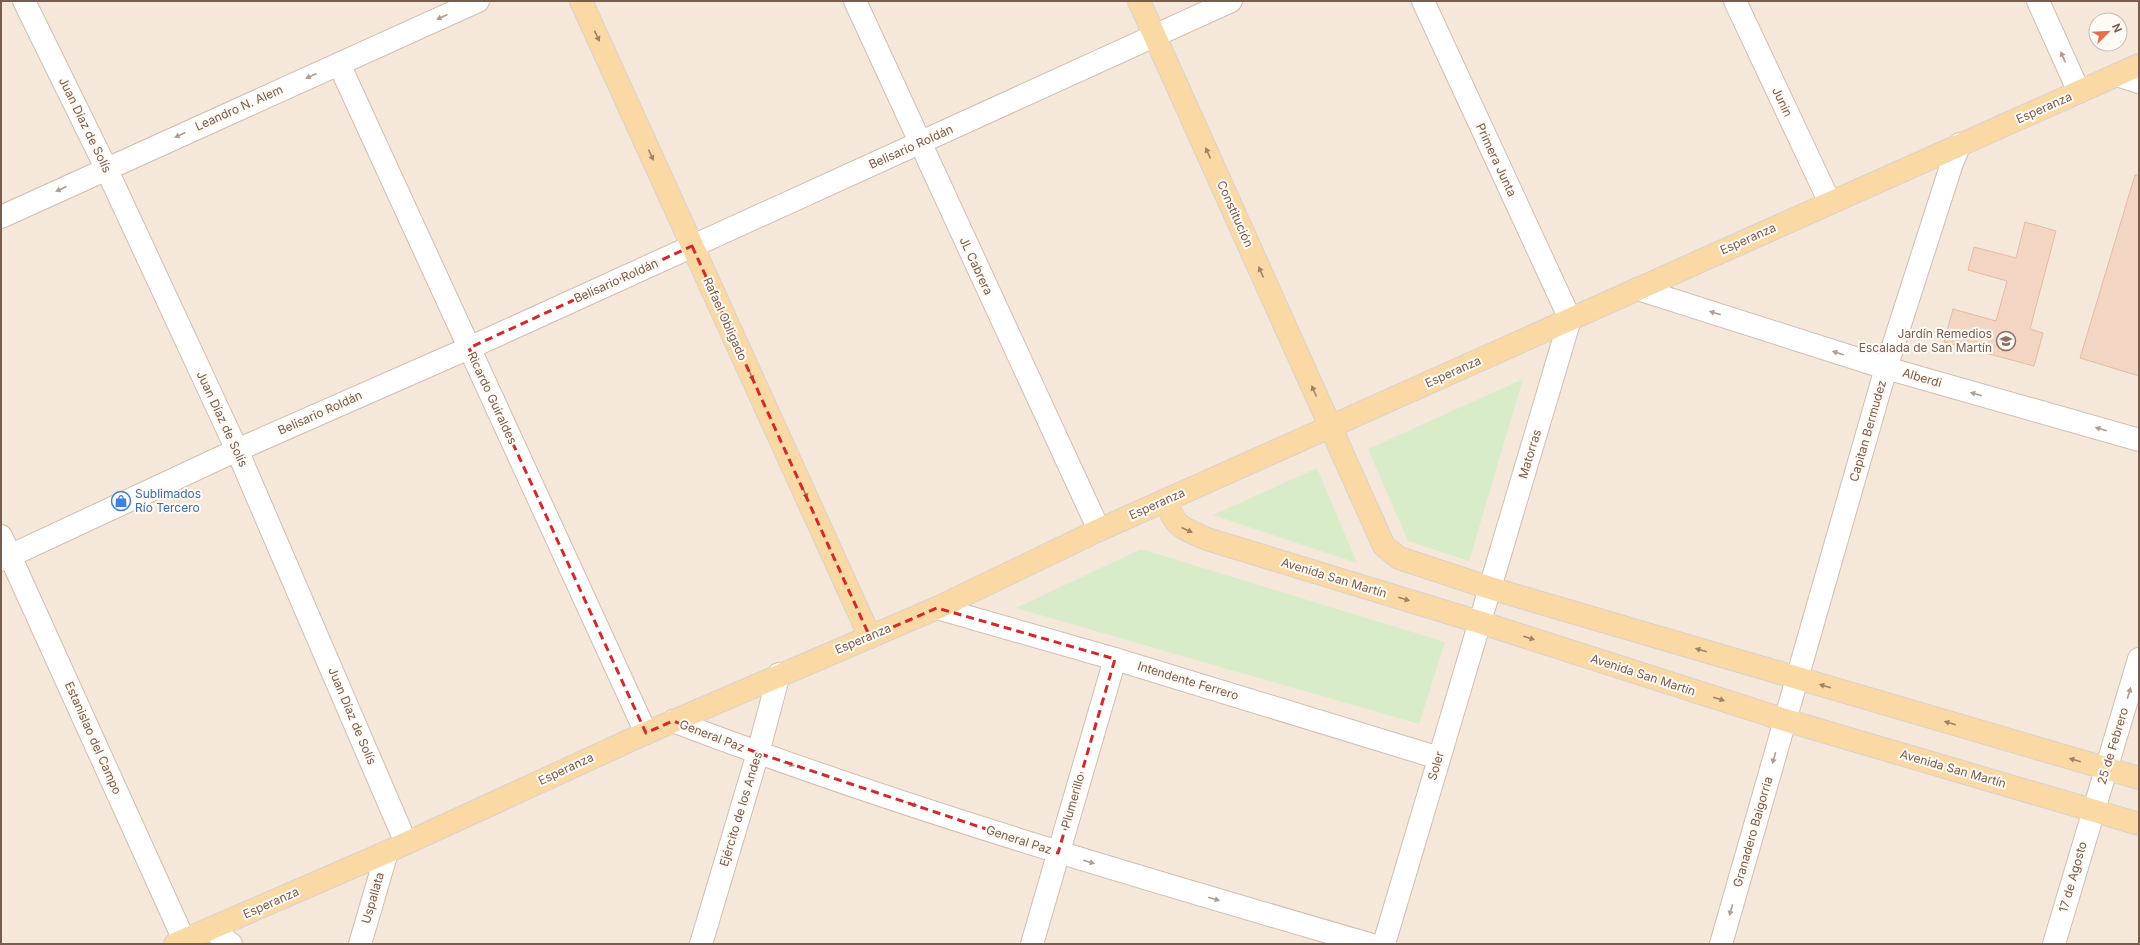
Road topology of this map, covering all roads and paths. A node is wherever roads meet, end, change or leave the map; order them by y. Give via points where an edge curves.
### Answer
1 (24, 1) edge
2 (478, 1) edge
3 (581, 1) edge
4 (855, 1) edge
5 (1139, 1) edge
6 (1231, 1) edge
7 (1423, 1) edge
8 (1735, 1) edge
9 (2038, 1) edge
10 (1155, 35) junction
11 (339, 64) junction
12 (2139, 65) edge
13 (2117, 75) junction
14 (2139, 82) edge
15 (2079, 92) junction
16 (919, 143) junction
17 (1960, 144) junction
18 (106, 168) junction
19 (1830, 203) junction
20 (1, 217) edge
21 (692, 246) junction
22 (1638, 289) junction
23 (1570, 319) junction
24 (469, 348) junction
25 (1886, 368) junction
26 (1330, 426) junction
27 (2139, 440) edge
28 (237, 450) junction
29 (1166, 500) junction
30 (1099, 530) junction
31 (1, 536) edge
32 (6, 558) edge
33 (1490, 588) junction
34 (937, 608) junction
35 (1479, 622) junction
36 (870, 637) junction
37 (1115, 659) junction
38 (2139, 659) edge
39 (780, 674) junction
40 (1798, 678) junction
41 (1785, 720) junction
42 (673, 721) junction
43 (646, 733) junction
44 (758, 754) junction
45 (1439, 758) junction
46 (2107, 769) junction
47 (2139, 778) edge
48 (2092, 810) junction
49 (2139, 824) edge
50 (397, 847) junction
51 (1058, 853) junction
52 (211, 928) junction
53 (180, 942) edge
54 (231, 944) edge
55 (360, 944) edge
56 (701, 944) edge
57 (1032, 944) edge
58 (1369, 944) edge
59 (1384, 944) edge
60 (1721, 944) edge
61 (2054, 944) edge

1 - 18 street, Juan Díaz de Solís
2 -> 11 street, Leandro N. Alem
3 -> 21 main road, Rafael Obligado
4 - 16 street, JL Cabrera
5 - 10 main road, Constitución
6 - 10 street, Belisario Roldán
7 - 23 street, Primera Junta
8 - 19 street, Junin
15 -> 9 street
10 - 16 street, Belisario Roldán
26 -> 10 main road, Constitución
11 -> 18 street, Leandro N. Alem
11 - 24 street, Ricardo Guiraldes
12 - 13 main road, Esperanza
13 - 14 street
13 - 15 main road, Esperanza
15 - 17 main road, Esperanza
16 - 21 street, Belisario Roldán
16 - 30 street, JL Cabrera
17 - 19 main road, Esperanza
17 - 25 street, Capitan Bermudez
18 -> 20 street, Leandro N. Alem
18 - 28 street, Juan Díaz de Solís
19 - 22 main road, Esperanza
21 - 24 street, Belisario Roldán
21 -> 36 main road, Rafael Obligado
22 - 23 main road, Esperanza
25 -> 22 street, Alberdi
23 - 26 main road, Esperanza
23 - 33 street, Matorras
24 - 28 street, Belisario Roldán
24 - 43 street, Ricardo Guiraldes
27 -> 25 street, Alberdi
25 - 40 street, Capitan Bermudez
26 - 29 main road, Esperanza
26 - 33 main road via 1384,546 1399,558
28 - 32 street, Belisario Roldán
28 - 50 street, Juan Díaz de Solís
29 - 30 main road, Esperanza
29 -> 35 main road, Avenida San Martín via 1171,517 1180,527 1206,539
30 - 34 main road, Esperanza
31 - 32 street, Estanislao del Campo
32 - 53 street, Estanislao del Campo
33 - 35 street, Soler
40 -> 33 main road
34 - 36 main road, Esperanza
34 - 37 street, Intendente Ferrero
35 -> 41 main road, Avenida San Martín
35 - 45 street, Soler
36 - 39 main road, Esperanza
37 - 45 street, Intendente Ferrero
37 - 51 street, Plumerillo
46 -> 38 street, 25 de Febrero
39 - 42 main road, Esperanza
39 - 44 street, Ejército de los Andes
40 - 41 street, Capitan Bermudez
46 -> 40 main road
41 - 48 main road, Avenida San Martín
41 -> 60 street, Granadero Baigorria
42 - 43 main road, Esperanza
42 - 44 street, General Paz
43 - 50 main road, Esperanza
44 -> 51 street, General Paz
44 - 56 street, Ejército de los Andes
45 - 59 street, Soler
46 - 47 main road
46 - 48 street, 25 de Febrero
48 - 49 main road, Avenida San Martín
48 - 61 street, 17 de Agosto
50 - 52 main road, Esperanza
50 - 55 street, Uspallata
51 - 57 street, Plumerillo
51 -> 58 street, General Paz
52 - 53 main road, Esperanza
52 - 54 street

